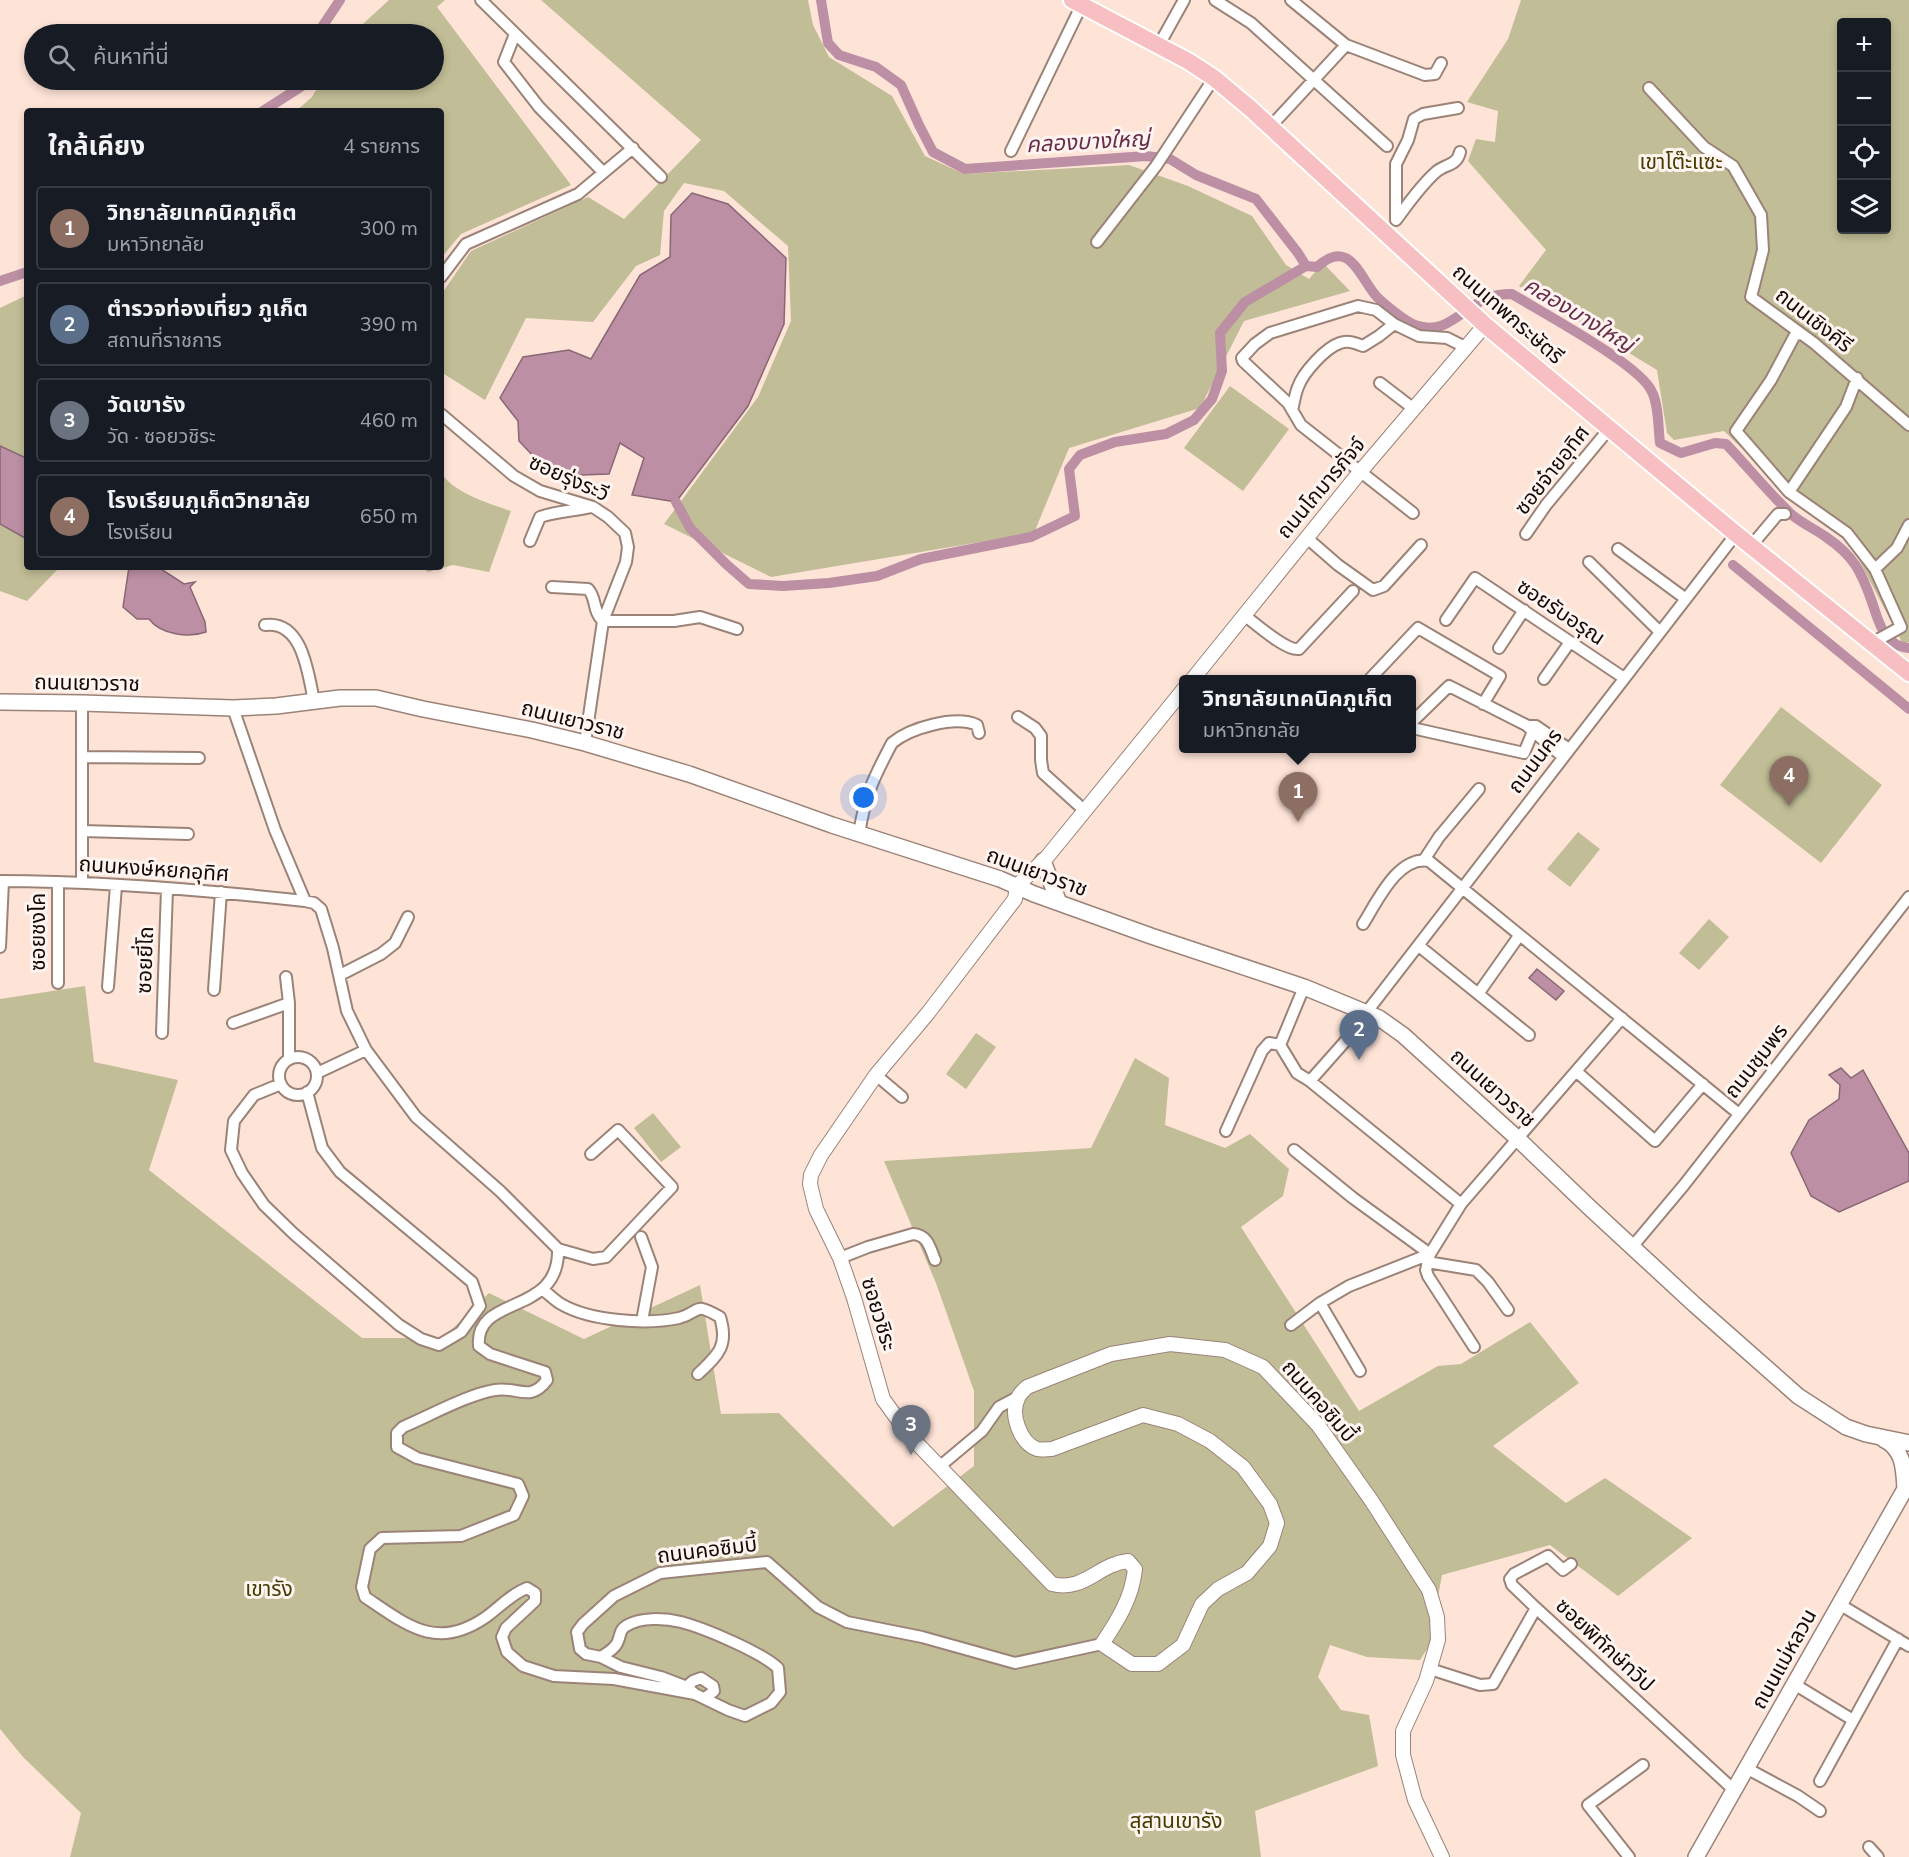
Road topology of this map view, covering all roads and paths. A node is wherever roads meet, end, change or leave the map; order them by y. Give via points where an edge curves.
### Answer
1 (481, 0) edge
2 (1184, 0) edge
3 (1215, 0) edge
4 (1291, 0) edge
5 (1079, 2) edge
6 (515, 34) junction
7 (1159, 45) junction
8 (1346, 45) junction
9 (1441, 63) dead end
10 (1214, 78) junction
11 (1313, 79) junction
12 (1650, 88) dead end
13 (1458, 108) dead end
14 (1270, 127) junction
15 (1387, 146) dead end
16 (633, 148) junction
17 (1011, 151) dead end
18 (1460, 152) dead end
19 (603, 172) junction
20 (661, 177) dead end
21 (1396, 219) junction
22 (1385, 235) junction
23 (1097, 242) dead end
24 (444, 273) edge
25 (1394, 324) junction
26 (1485, 325) junction
27 (1801, 334) junction
28 (1465, 347) junction
29 (1857, 378) junction
30 (1380, 383) dead end
31 (1292, 410) junction
32 (1414, 410) junction
33 (444, 417) edge
34 (1909, 425) edge
35 (1609, 429) junction
36 (1360, 472) junction
37 (1789, 492) junction
38 (593, 507) junction
39 (1413, 513) dead end
40 (1785, 514) dead end
41 (1909, 525) edge
42 (1526, 534) dead end
43 (1736, 534) junction
44 (1307, 538) junction
45 (530, 541) dead end
46 (1421, 544) dead end
47 (1751, 546) junction
48 (1618, 549) dead end
49 (1589, 562) dead end
50 (1875, 569) junction
51 (552, 587) dead end
52 (1353, 591) dead end
53 (1686, 599) junction
54 (1524, 610) junction
55 (1244, 615) junction
56 (1446, 620) dead end
57 (603, 621) junction
58 (265, 625) dead end
59 (737, 629) dead end
60 (1660, 632) junction
61 (1570, 642) junction
62 (1874, 642) junction
63 (1499, 648) dead end
64 (1909, 673) edge
65 (1196, 675) edge
66 (1374, 675) edge
67 (1624, 678) junction
68 (1544, 679) dead end
69 (1179, 695) edge
70 (314, 701) junction
71 (0, 702) edge
72 (82, 703) junction
73 (1483, 704) junction
74 (233, 708) junction
75 (1018, 717) dead end
76 (1416, 718) edge
77 (1531, 728) junction
78 (1416, 729) edge
79 (979, 733) dead end
80 (585, 743) junction
81 (1566, 753) junction
82 (83, 757) junction
83 (199, 758) dead end
84 (1479, 789) dead end
85 (1085, 812) junction
86 (83, 831) junction
87 (188, 834) dead end
88 (860, 834) junction
89 (1424, 860) junction
90 (1043, 861) junction
91 (2, 881) edge
92 (58, 882) junction
93 (82, 883) junction
94 (1017, 885) junction
95 (116, 886) junction
96 (167, 889) junction
97 (1462, 889) junction
98 (221, 892) junction
99 (1909, 897) edge
100 (305, 901) junction
101 (1059, 903) junction
102 (408, 917) dead end
103 (1363, 924) dead end
104 (1519, 936) junction
105 (1419, 946) junction
106 (0, 947) edge
107 (340, 975) junction
108 (286, 977) dead end
109 (58, 983) dead end
110 (108, 987) dead end
111 (1304, 987) junction
112 (214, 990) dead end
113 (1478, 994) junction
114 (289, 1003) junction
115 (1366, 1012) junction
116 (1622, 1018) junction
117 (233, 1023) dead end
118 (162, 1033) dead end
119 (1529, 1035) dead end
120 (1280, 1045) junction
121 (366, 1050) junction
122 (289, 1059) junction
123 (317, 1072) junction
124 (1577, 1072) junction
125 (876, 1075) junction
126 (1310, 1081) junction
127 (281, 1084) junction
128 (1703, 1084) junction
129 (307, 1092) junction
130 (902, 1097) dead end
131 (1739, 1114) junction
132 (1226, 1131) dead end
133 (1518, 1139) junction
134 (1294, 1150) dead end
135 (591, 1154) dead end
136 (1461, 1204) junction
137 (641, 1237) dead end
138 (1632, 1247) junction
139 (558, 1249) junction
140 (840, 1258) junction
141 (1429, 1258) junction
142 (935, 1260) dead end
143 (543, 1290) junction
144 (1320, 1303) junction
145 (1508, 1310) dead end
146 (642, 1321) junction
147 (1291, 1325) dead end
148 (1474, 1347) dead end
149 (1360, 1371) dead end
150 (698, 1374) dead end
151 (1018, 1397) junction
152 (1881, 1438) junction
153 (1909, 1443) edge
154 (939, 1467) junction
155 (1907, 1486) edge
156 (1571, 1564) dead end
157 (1839, 1604) junction
158 (1536, 1608) junction
159 (1898, 1639) junction
160 (1102, 1644) junction
161 (1909, 1646) edge
162 (606, 1659) junction
163 (1430, 1669) junction
164 (1794, 1684) junction
165 (692, 1692) junction
166 (1853, 1720) junction
167 (1643, 1765) dead end
168 (1746, 1768) junction
169 (1820, 1781) dead end
170 (1734, 1790) junction
171 (1820, 1811) dead end
172 (1869, 1847) dead end
173 (1442, 1857) edge
174 (1629, 1857) edge
175 (1696, 1857) edge
176 (1878, 1857) edge

1 - 6 street
2 - 7 street
3 - 11 street via 1251,23
4 - 8 street
5 - 7 main road, ถนนเทพกระษัตรี
5 - 17 street
6 - 16 street
6 - 19 street via 504,62 539,107
7 - 10 main road, ถนนเทพกระษัตรี
8 - 9 street via 1425,75 1435,74
8 - 11 street
10 - 14 main road, ถนนเทพกระษัตรี
10 - 23 street via 1159,161
11 - 14 street
11 - 15 street
12 - 27 street, ถนนเชิงคีรี via 1704,147 1732,166 1761,214 1762,250 1751,297
13 - 21 street via 1423,114 1413,121 1396,164
14 - 22 main road, ถนนเทพกระษัตรี
16 - 19 street
16 - 20 street
18 - 21 street via 1454,163 1431,177
19 - 24 street via 578,194 466,244
21 - 22 street
22 - 26 main road, ถนนเทพกระษัตรี
25 - 28 street via 1419,336 1447,338
25 - 31 street via 1363,346 1341,342 1332,347 1301,380
25 - 31 street via 1376,310 1358,306 1280,328 1255,344 1243,361
26 - 28 street, ถนนโกมารภัจจ์
26 - 35 main road, ถนนเทพกระษัตรี
27 - 29 street, ถนนเชิงคีรี
27 - 37 street via 1795,335 1771,380 1736,431
28 - 32 street, ถนนโกมารภัจจ์
29 - 34 street, ถนนเชิงคีรี
29 - 37 street via 1846,407
30 - 32 street
31 - 36 street via 1301,425
32 - 36 street, ถนนโกมารภัจจ์
33 - 38 street, ซอยรุ่งระวี via 514,476 540,491
35 - 42 street, ซอยจ๋ายอุทิศ
35 - 43 main road, ถนนเทพกระษัตรี
36 - 39 street
36 - 44 street, ถนนโกมารภัจจ์
37 - 50 street via 1847,533
38 - 45 street via 540,517
38 - 57 street, ซอยรุ่งระวี via 625,533 627,547 626,562
40 - 47 street via 1778,514
41 - 50 street via 1897,548
43 - 47 main road, ถนนเทพกระษัตรี
43 - 53 street, ถนนนคร
44 - 46 street via 1373,590 1384,586
44 - 55 street, ถนนโกมารภัจจ์
47 - 62 main road, ถนนเทพกระษัตรี
48 - 53 street
49 - 60 street
50 - 62 street via 1901,627
51 - 57 street via 588,589
52 - 55 street via 1299,650 1287,646
53 - 60 street, ถนนนคร
54 - 56 street, ซอยรับอรุณ via 1475,578
54 - 61 street, ซอยรับอรุณ
54 - 63 street
55 - 65 street, ถนนโกมารภัจจ์
57 - 59 street via 700,617
57 - 80 street, ซอยรุ่งระวี
58 - 70 street via 279,626 293,635 307,667
60 - 67 street, ถนนนคร
61 - 67 street, ซอยรับอรุณ
61 - 68 street
62 - 64 main road, ถนนเทพกระษัตรี
66 - 73 street via 1418,628 1500,676
67 - 81 street, ถนนนคร
69 - 85 street
70 - 74 main road, ถนนเยาวราช
70 - 80 main road, ถนนเยาวราช via 376,698
71 - 72 main road, ถนนเยาวราช
72 - 74 main road, ถนนเยาวราช
72 - 82 street
73 - 76 street via 1449,686
73 - 77 street
74 - 100 street via 275,830
75 - 85 street via 1041,736 1043,773
77 - 78 street via 1524,753
77 - 81 street
79 - 88 street via 977,725 969,721 941,723 892,743 870,784
80 - 88 main road, ถนนเยาวราช
81 - 97 street, ถนนนคร
82 - 83 street
82 - 86 street
84 - 89 street
85 - 90 street
86 - 87 street
86 - 93 street
88 - 94 main road, ถนนเยาวราช
89 - 97 street
89 - 103 street via 1414,861 1398,872
90 - 94 street
90 - 101 main road
91 - 92 street, ถนนหงษ์หยกอุทิศ
91 - 106 street
92 - 93 street, ถนนหงษ์หยกอุทิศ
92 - 109 street, ซอยชงโค
93 - 95 street, ถนนหงษ์หยกอุทิศ
94 - 101 main road, ถนนเยาวราช
94 - 125 street, ซอยวชิระ via 1015,899
95 - 96 street, ถนนหงษ์หยกอุทิศ
95 - 110 street
96 - 98 street, ถนนหงษ์หยกอุทิศ
96 - 118 street, ซอยยี่โถ
97 - 104 street
97 - 105 street, ถนนนคร
98 - 100 street, ถนนหงษ์หยกอุทิศ
98 - 112 street
99 - 131 street, ถนนชุมพร
100 - 107 street via 321,909
101 - 111 main road, ถนนเยาวราช
102 - 107 street via 396,943
104 - 113 street
104 - 116 street
105 - 113 street
105 - 115 street, ถนนนคร
107 - 121 street via 347,1011
108 - 114 street
111 - 115 main road, ถนนเยาวราช
111 - 120 street
113 - 119 street
114 - 117 street
114 - 122 street
115 - 126 street, ถนนนคร
115 - 133 main road, ถนนเยาวราช via 1403,1035
116 - 124 street
116 - 128 street
120 - 126 street via 1294,1070
120 - 132 street via 1269,1043 1262,1051
121 - 123 street
121 - 139 street via 416,1117
122 - 123 street via 306,1059
122 - 127 street via 281,1066
123 - 129 street via 315,1085
124 - 128 street via 1654,1141
124 - 133 street
125 - 130 street
125 - 140 street, ซอยวชิระ via 811,1175 816,1209
126 - 136 street
127 - 129 street via 294,1095
127 - 129 street via 254,1095 234,1121 231,1150 242,1173 264,1205 294,1234 399,1325 439,1345 461,1332 480,1306 472,1282 340,1173 322,1148
128 - 131 street
131 - 138 street, ถนนชุมพร
133 - 136 street
133 - 138 main road, ถนนเยาวราช
134 - 141 street
135 - 139 street via 618,1130 672,1187 606,1257 593,1259
136 - 141 street
137 - 146 street via 652,1267
138 - 152 main road, ถนนเยาวราช via 1798,1396 1846,1427
139 - 143 street via 558,1262
140 - 142 street via 868,1246 921,1234
140 - 154 street, ซอยวชิระ via 883,1399
141 - 144 street via 1349,1286
141 - 145 street via 1476,1270
141 - 148 street via 1428,1276
143 - 146 street via 562,1305 597,1317
143 - 165 street via 494,1313 478,1335 479,1346 490,1354 545,1372 547,1380 540,1389 529,1393 497,1389 403,1427 397,1433 397,1447 410,1455 518,1484 523,1496 514,1515 460,1536 382,1538 370,1549 362,1587 365,1597 422,1631 451,1634 468,1628 527,1588 536,1593 535,1601 506,1628 502,1637 507,1652 523,1666 554,1676
144 - 147 street
144 - 149 street
146 - 150 street via 680,1318 697,1308 720,1317 725,1334 717,1356
151 - 154 street via 999,1407 982,1431
151 - 160 street via 1016,1421 1029,1444 1039,1450 1052,1449 1143,1415 1178,1424 1210,1441 1243,1467 1270,1504 1276,1523 1270,1546 1247,1573 1218,1589 1202,1604 1183,1646 1158,1664 1132,1664
151 - 163 street, ถนนคอซิมบี้ via 1027,1387 1111,1354 1170,1344 1226,1350 1263,1367 1318,1425 1429,1590 1437,1617 1438,1640
152 - 153 main road, ถนนเยาวราช
152 - 155 main road via 1900,1455
154 - 160 street, ซอยวชิระ via 1052,1584 1080,1584 1115,1562 1128,1561 1135,1569 1134,1583 1122,1614
155 - 157 main road, ถนนแม่หลวน
156 - 158 street via 1563,1570 1548,1556 1510,1579
157 - 159 street
157 - 164 main road, ถนนแม่หลวน
158 - 163 street, ซอยพิทักษ์ทวีป via 1493,1684 1480,1685
158 - 170 street, ซอยพิทักษ์ทวีป
159 - 161 street
159 - 166 street
160 - 162 street, ถนนคอซิมบี้ via 1015,1663 922,1637 847,1622 818,1606 767,1562 660,1574 628,1587 577,1632 580,1648 586,1654
162 - 165 street
162 - 165 street via 621,1629 650,1620 680,1622 736,1644 778,1668 780,1692 771,1703 745,1716
163 - 173 street, ถนนคอซิมบี้ via 1405,1725 1403,1755 1415,1800
164 - 166 street
164 - 168 main road, ถนนแม่หลวน
166 - 169 street
167 - 174 street via 1588,1805
168 - 170 main road, ถนนแม่หลวน
168 - 171 street
170 - 175 main road, ถนนแม่หลวน
172 - 176 street

